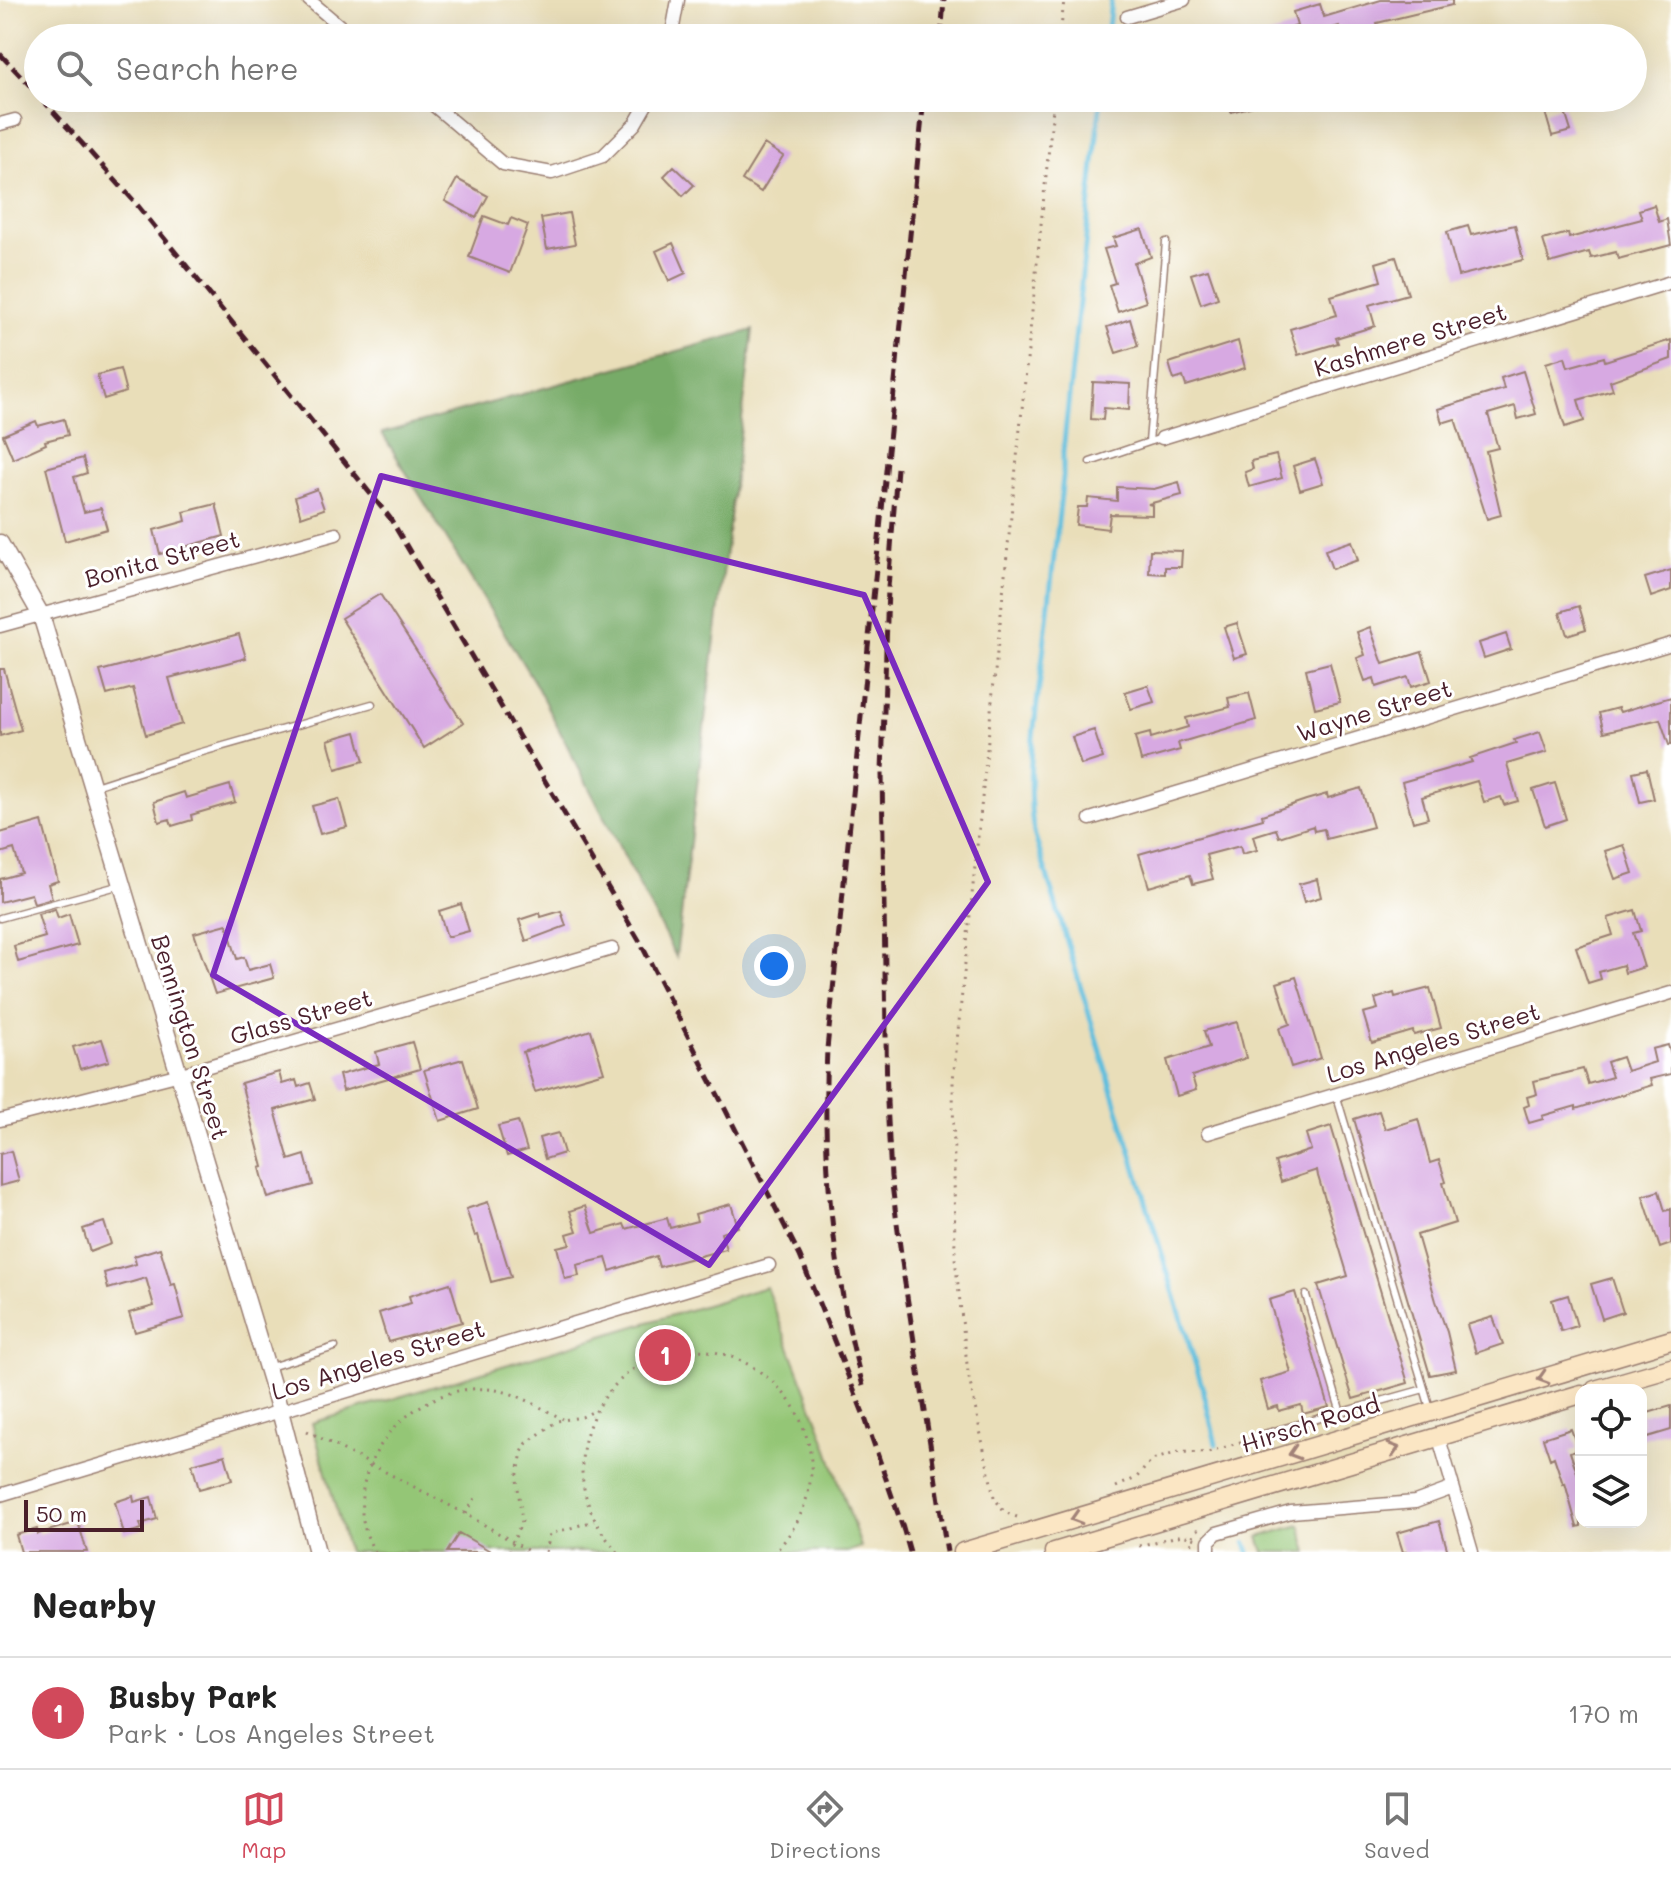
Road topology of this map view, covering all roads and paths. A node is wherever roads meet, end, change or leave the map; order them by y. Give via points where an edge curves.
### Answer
1 (309, 0) edge
2 (678, 0) edge
3 (1064, 0) edge
4 (1184, 0) edge
5 (1127, 17) dead end
6 (337, 24) edge
7 (674, 24) edge
8 (1061, 24) edge
9 (442, 112) edge
10 (642, 112) edge
11 (1053, 112) edge
12 (15, 120) dead end
13 (0, 124) edge
14 (1166, 242) dead end
15 (1671, 282) edge
16 (1156, 440) junction
17 (1090, 462) dead end
18 (336, 534) dead end
19 (0, 543) edge
20 (41, 615) junction
21 (0, 626) edge
22 (1671, 644) edge
23 (372, 704) dead end
24 (92, 787) junction
25 (1090, 819) dead end
26 (121, 885) junction
27 (0, 918) edge
28 (612, 949) dead end
29 (1671, 993) edge
30 (177, 1074) junction
31 (1336, 1094) junction
32 (0, 1120) edge
33 (1208, 1133) dead end
34 (769, 1265) dead end
35 (1306, 1295) dead end
36 (1671, 1340) edge
37 (335, 1347) dead end
38 (266, 1368) junction
39 (1671, 1368) edge
40 (1616, 1384) edge
41 (1424, 1389) junction
42 (1575, 1396) edge
43 (596, 1410) junction
44 (280, 1411) junction
45 (1431, 1412) junction
46 (1341, 1413) junction
47 (563, 1419) junction
48 (307, 1431) dead end
49 (1438, 1435) junction
50 (1253, 1437) joint
51 (369, 1465) junction
52 (1453, 1488) junction
53 (1110, 1490) dead end
54 (0, 1495) edge
55 (475, 1498) dead end
56 (466, 1514) junction
57 (1024, 1516) dead end
58 (594, 1521) junction
59 (511, 1542) junction
60 (1209, 1547) edge
61 (1129, 1548) dead end
62 (317, 1552) edge
63 (375, 1552) edge
64 (509, 1552) edge
65 (530, 1552) edge
66 (546, 1552) edge
67 (618, 1552) edge
68 (775, 1552) edge
69 (963, 1552) edge
70 (1054, 1552) edge
71 (1472, 1552) edge

1 - 6 street
2 - 7 street
3 - 8 path
4 - 5 street
9 - 10 street via 503,164 552,173 603,156
11 - 57 path via 953,1080 955,1258 968,1373 996,1502 1004,1512
12 - 13 street
14 - 16 lane
15 - 16 street, Kashmere Street
16 - 17 lane
18 - 20 street, Bonita Street
19 - 20 street, Bennington Street
20 - 21 street, Bonita Street
20 - 24 street, Bennington Street
22 - 25 street, Wayne Street
23 - 24 lane
24 - 26 street, Bennington Street
26 - 27 lane
26 - 30 street, Bennington Street
28 - 30 street, Glass Street
29 - 31 street, Los Angeles Street
30 - 32 street, Glass Street
30 - 38 street, Bennington Street
31 - 33 street, Los Angeles Street
31 - 41 lane
34 - 44 street, Los Angeles Street
35 - 46 lane
36 -> 45 main road, Hirsch Road
37 - 38 lane
38 - 44 street, Bennington Street
39 - 40 main road
41 - 45 lane
41 - 46 lane
42 - 49 main road, Hirsch Road
43 - 47 path
43 - 58 path via 581,1460 584,1494
43 - 68 path via 630,1372 678,1353 729,1356 767,1376 795,1409 811,1458 804,1509
44 - 54 street, Los Angeles Street
44 - 62 street, Bennington Street
45 -> 69 main road, Hirsch Road
46 - 50 lane
47 - 51 path via 518,1394 486,1389 452,1392 405,1416
47 - 59 path via 537,1433 522,1452 517,1479 522,1521
48 - 51 path
49 - 52 street
70 -> 49 main road, Hirsch Road
50 - 53 path via 1208,1453 1179,1452 1152,1460 1136,1478
51 - 56 path
51 - 63 path via 363,1513
52 - 60 street via 1415,1502 1291,1512 1217,1533
52 - 71 street
55 - 56 path
56 - 59 path
58 - 66 path via 550,1534
58 - 67 path
59 - 64 path
59 - 65 path
60 - 61 path via 1182,1535

